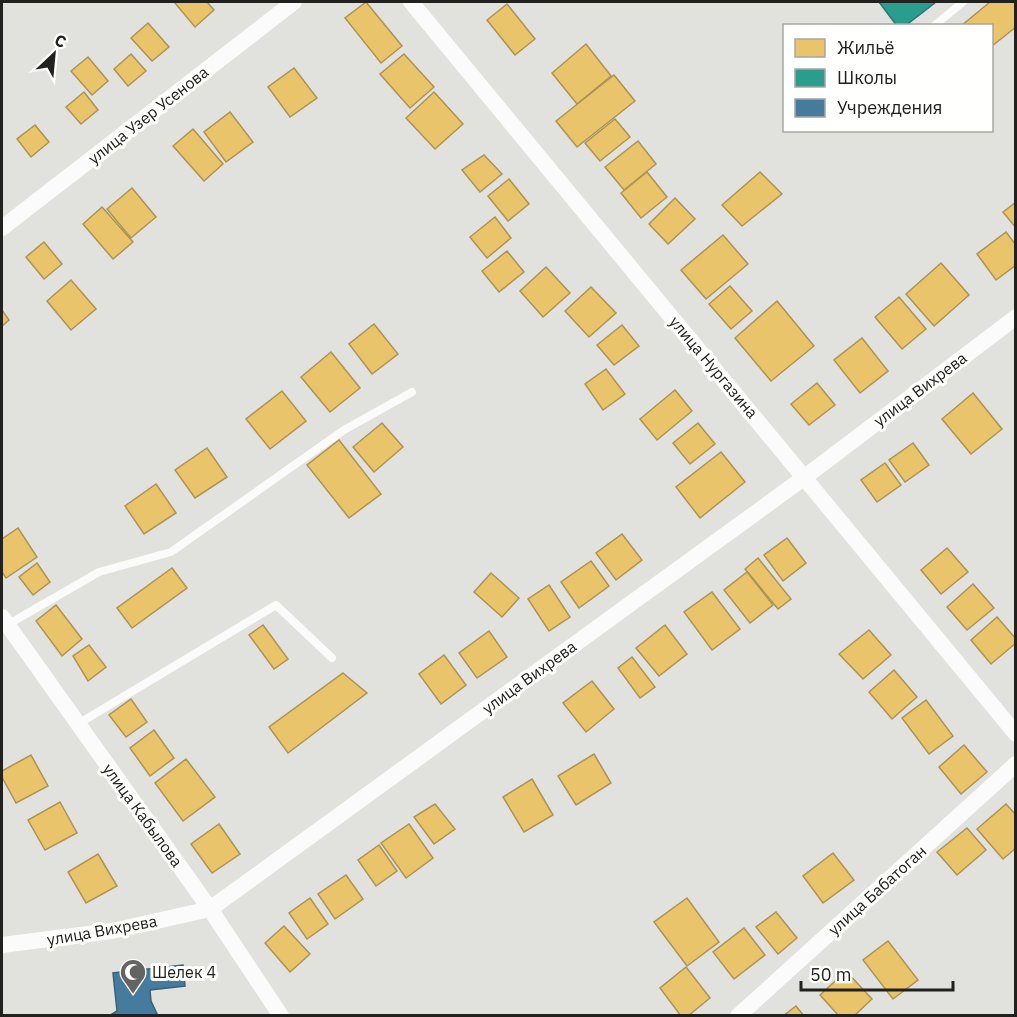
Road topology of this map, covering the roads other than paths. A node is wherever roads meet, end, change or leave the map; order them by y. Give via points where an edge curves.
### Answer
1 (294, 2) edge
2 (411, 2) edge
3 (963, 2) edge
4 (936, 24) edge
5 (2, 228) edge
6 (1016, 317) edge
7 (412, 392) dead end
8 (805, 477) junction
9 (4, 621) edge
10 (332, 658) dead end
11 (78, 724) junction
12 (1016, 734) edge
13 (1016, 764) edge
14 (210, 909) junction
15 (2, 945) edge
16 (281, 1016) edge
17 (738, 1016) edge

1 - 5 street, улица Узер Усенова
2 - 8 street, улица Нургазина
3 - 4 lane
6 - 8 street, улица Вихрева
7 - 9 lane via 344,430 171,552 99,572
8 - 12 street, улица Нургазина
8 - 14 street, улица Вихрева
9 - 11 street, улица Кабылова
10 - 11 lane via 276,605
11 - 14 street, улица Кабылова
13 - 17 street, улица Бабатоган
14 - 15 street, улица Вихрева via 112,931
14 - 16 street, улица Кабылова

